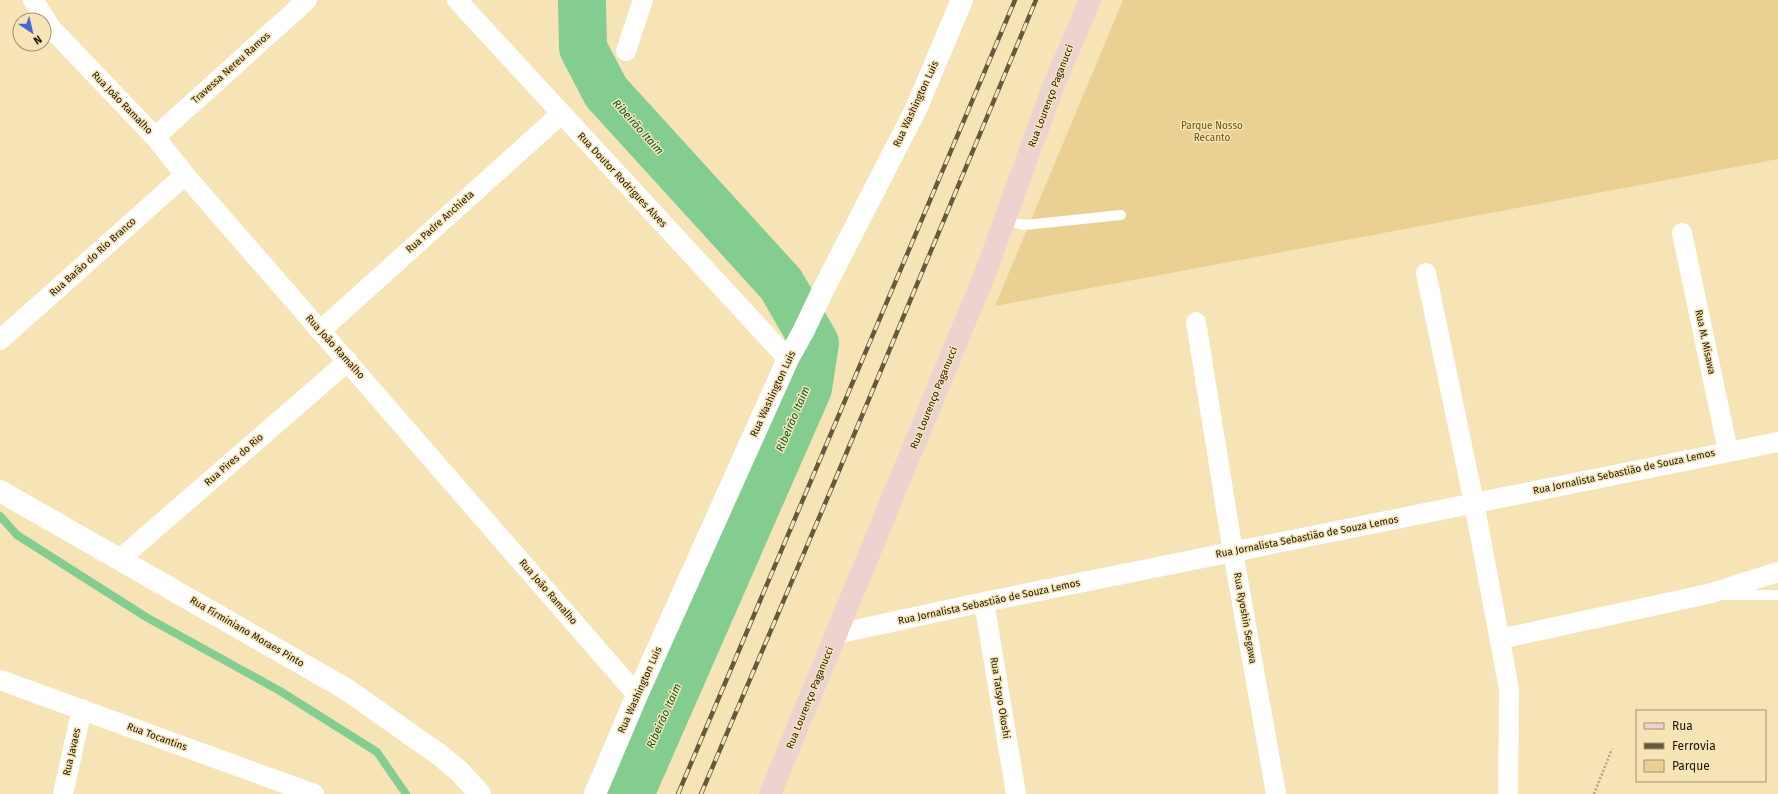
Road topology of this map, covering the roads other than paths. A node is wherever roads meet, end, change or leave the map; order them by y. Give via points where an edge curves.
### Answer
1 (33, 0) edge
2 (307, 0) edge
3 (457, 0) edge
4 (643, 0) edge
5 (962, 0) edge
6 (1090, 0) edge
7 (626, 51) dead end
8 (561, 114) junction
9 (155, 137) junction
10 (185, 175) junction
11 (1121, 215) dead end
12 (1004, 221) junction
13 (1682, 232) dead end
14 (1426, 273) dead end
15 (1196, 322) dead end
16 (320, 330) junction
17 (0, 340) edge
18 (788, 359) junction
19 (348, 361) junction
20 (1778, 442) edge
21 (1728, 451) junction
22 (0, 491) edge
23 (1474, 503) junction
24 (1233, 552) junction
25 (120, 559) junction
26 (1778, 572) edge
27 (1708, 594) junction
28 (1778, 595) edge
29 (984, 602) junction
30 (836, 634) junction
31 (1500, 639) junction
32 (0, 680) edge
33 (637, 695) junction
34 (82, 709) junction
35 (63, 794) edge
36 (314, 794) edge
37 (480, 794) edge
38 (595, 794) edge
39 (770, 794) edge
40 (1016, 794) edge
41 (1276, 794) edge
42 (1508, 794) edge

1 - 9 street, Rua João Ramalho via 51,28
2 - 9 street, Travessa Nereu Ramos
3 - 8 street, Rua Doutor Rodrigues Alves
4 - 7 street
5 - 18 street, Rua Washington Luis via 916,109
6 - 12 main road, Rua Lourenço Paganucci via 1053,87
8 - 16 street, Rua Padre Anchieta
8 - 18 street, Rua Doutor Rodrigues Alves
9 - 10 street, Rua João Ramalho
10 - 16 street, Rua João Ramalho
10 - 17 street, Rua Barão do Rio Branco
11 - 12 lane via 1025,225
12 - 30 main road, Rua Lourenço Paganucci via 986,271
13 - 21 street, Rua M. Misawa
14 - 23 street
15 - 24 street, Rua Ryoshin Segawa
16 - 19 street, Rua João Ramalho
18 - 33 street, Rua Washington Luis
19 - 25 street, Rua Pires do Rio
19 - 33 street, Rua João Ramalho
20 - 21 street, Rua Jornalista Sebastião de Souza Lemos
21 - 23 street, Rua Jornalista Sebastião de Souza Lemos
22 - 25 street, Rua Firminiano Moraes Pinto
23 - 24 street, Rua Jornalista Sebastião de Souza Lemos
23 - 31 street
24 - 29 street, Rua Jornalista Sebastião de Souza Lemos
24 - 41 street, Rua Ryoshin Segawa
25 - 37 street, Rua Firminiano Moraes Pinto via 346,689 441,756
26 - 27 street
27 - 28 lane
27 - 31 street
29 - 30 street, Rua Jornalista Sebastião de Souza Lemos
29 - 40 street, Rua Tatsyo Okoshi
30 - 39 main road, Rua Lourenço Paganucci
31 - 42 street via 1509,689
32 - 34 street, Rua Tocantins
33 - 38 street, Rua Washington Luis
34 - 35 street, Rua Javaes
34 - 36 street, Rua Tocantins

